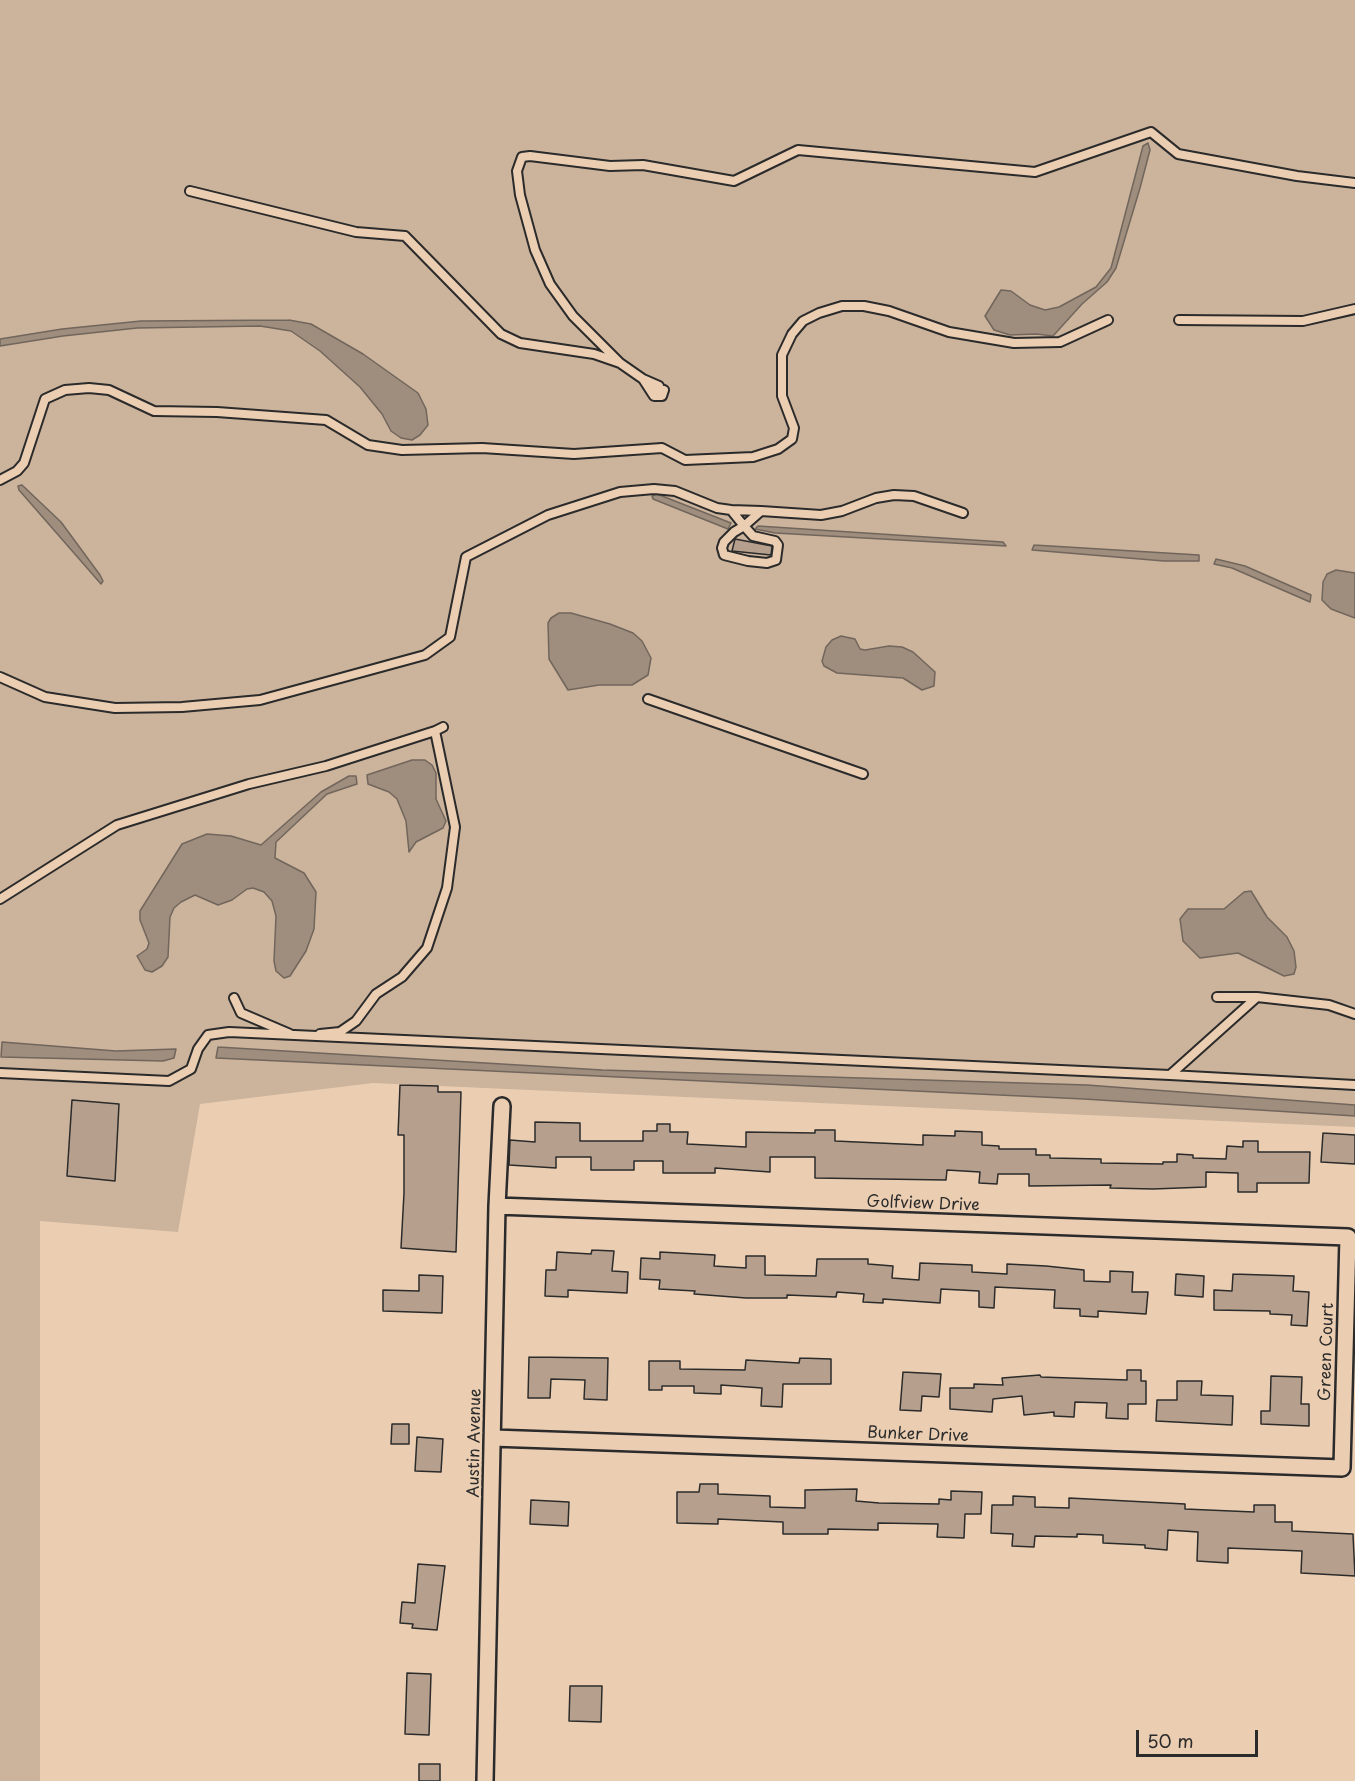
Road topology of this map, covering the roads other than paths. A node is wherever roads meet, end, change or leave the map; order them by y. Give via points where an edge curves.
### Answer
1 (1355, 183) edge
2 (190, 191) dead end
3 (1355, 309) edge
4 (1108, 320) dead end
5 (1179, 320) dead end
6 (620, 363) junction
7 (643, 378) dead end
8 (0, 480) edge
9 (731, 510) junction
10 (761, 511) junction
11 (963, 513) dead end
12 (744, 526) junction
13 (0, 677) edge
14 (648, 699) dead end
15 (863, 774) dead end
16 (0, 899) edge
17 (1217, 997) dead end
18 (1257, 997) junction
19 (234, 998) dead end
20 (1355, 1014) edge
21 (296, 1037) junction
22 (0, 1073) edge
23 (1170, 1075) junction
24 (1355, 1085) edge
25 (502, 1106) dead end
26 (497, 1206) junction
27 (1348, 1237) joint
28 (493, 1438) junction
29 (1342, 1468) joint
30 (485, 1781) edge

1 - 6 lane via 1179,154 1151,132 1035,171 798,150 734,181 643,165 610,166 522,157 517,171 520,195 535,250 550,284 573,316
2 - 6 lane via 356,232 405,236 501,333 520,343 594,354
3 - 5 lane via 1303,321
4 - 8 lane via 1060,342 1023,343 949,332 889,310 864,306 842,306 819,313 803,321 782,355 783,396 794,428 792,440 753,457 685,460 662,448 574,454 482,448 402,450 368,446 326,420 154,411 109,390 89,388 65,390 45,399 24,463
6 - 7 lane
9 - 10 lane
9 - 12 lane
9 - 13 lane via 675,491 654,489 620,492 548,515 466,557 450,637 425,655 260,700 115,708 45,697
10 - 11 lane via 821,515 894,495 914,496
10 - 12 lane
12 - 12 lane via 753,536 775,540 776,560 767,563 724,555 724,542
14 - 15 lane
16 - 21 lane via 117,825 249,784 326,766 439,729 455,827 447,888 427,948 402,977 376,994 356,1021 340,1032
17 - 18 lane
18 - 20 lane via 1329,1005
18 - 23 lane
19 - 21 lane via 241,1012
21 - 22 lane via 229,1032 208,1035 191,1069 170,1081
21 - 23 lane
23 - 24 lane
25 - 26 street, Austin Avenue
26 - 27 street, Golfview Drive
26 - 28 street, Austin Avenue
27 - 29 street, Green Court
28 - 29 street, Bunker Drive
28 - 30 street, Austin Avenue

